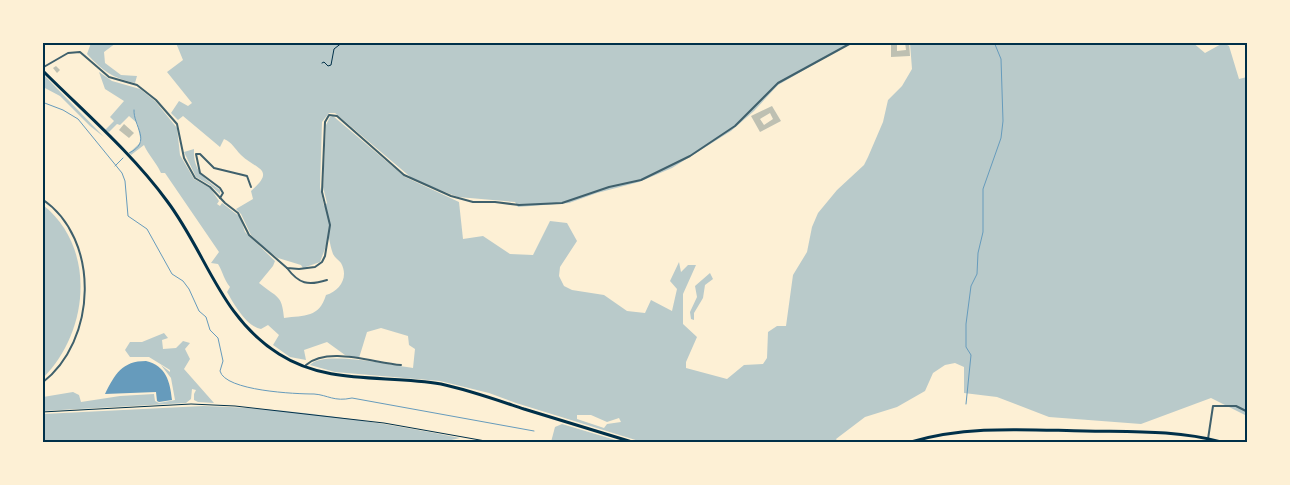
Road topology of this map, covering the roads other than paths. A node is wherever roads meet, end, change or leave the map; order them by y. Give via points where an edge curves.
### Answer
1 (853, 42) edge
2 (42, 69) edge
3 (251, 187) dead end
4 (220, 198) junction
5 (42, 199) edge
6 (287, 268) junction
7 (327, 280) dead end
8 (401, 364) dead end
9 (304, 367) junction
10 (42, 383) edge
11 (1248, 412) edge
12 (1208, 439) junction
13 (632, 442) edge
14 (911, 442) edge
15 (1222, 442) edge

1 - 6 street via 778,83 735,126 690,156 641,180 562,203 473,202 451,196 404,175 337,116 329,115 325,122 322,184 330,219 327,252 322,262 315,266
2 - 4 street via 61,56 77,51 84,53 108,77 140,87 177,124 184,158 194,178 210,187
2 - 9 main road via 166,199 190,234 224,300 239,321 271,349
3 - 4 street via 244,174 214,168 196,154 200,173 222,190
4 - 6 street via 241,216 249,235
5 - 10 street via 58,213 71,232 82,260 85,288 82,316 75,338 63,360
6 - 7 street via 298,282 308,285
8 - 9 street via 334,356 317,358
9 - 13 main road via 346,377 448,386
11 - 12 street via 1236,406 1213,406
12 - 14 main road via 1163,433 989,430
12 - 15 main road

